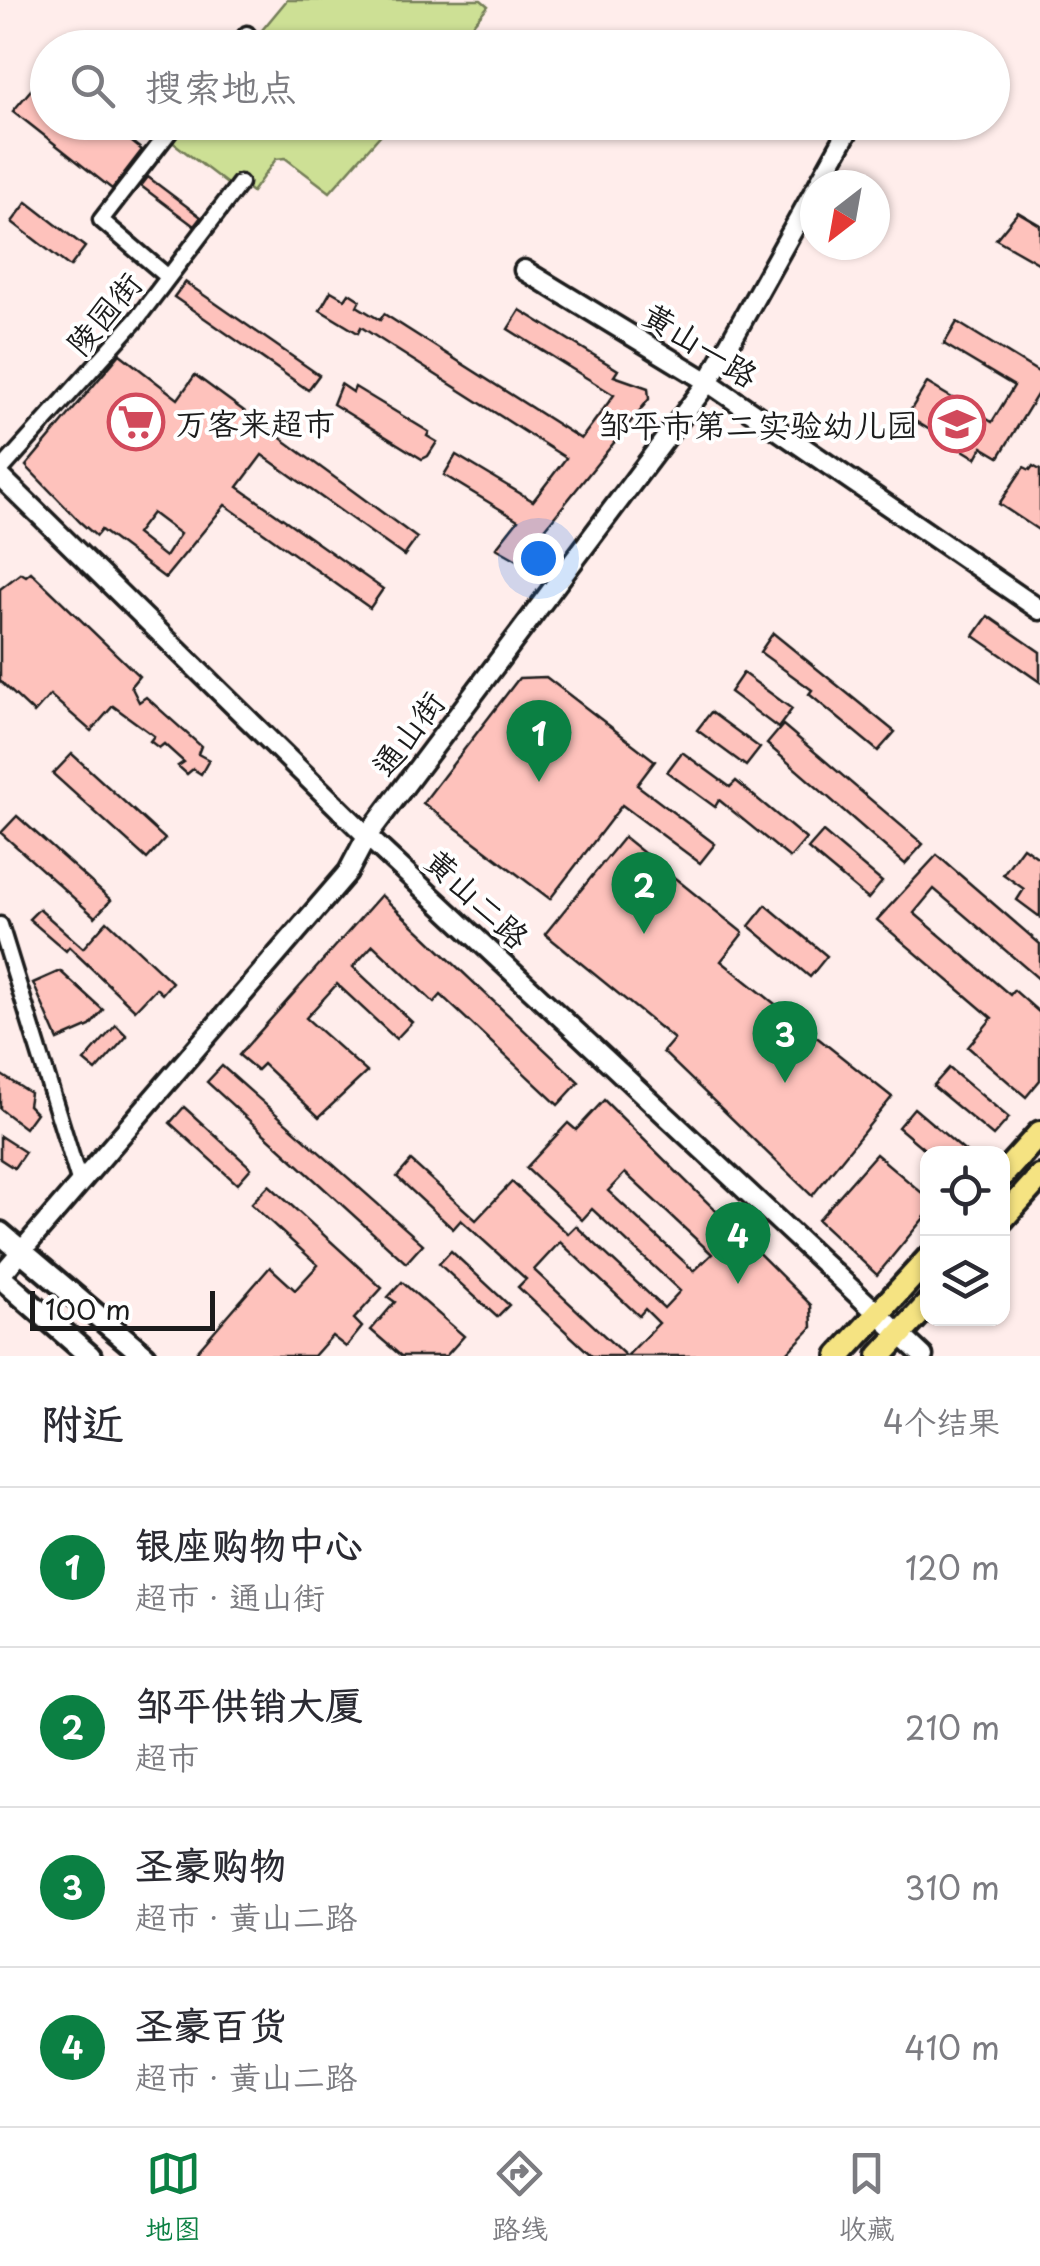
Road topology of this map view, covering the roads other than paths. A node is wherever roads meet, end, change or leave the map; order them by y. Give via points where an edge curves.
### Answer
1 (162, 140) edge
2 (843, 140) edge
3 (826, 170) edge
4 (240, 183) dead end
5 (800, 217) edge
6 (524, 270) dead end
7 (168, 277) junction
8 (708, 382) junction
9 (0, 473) edge
10 (1040, 610) edge
11 (367, 836) junction
12 (0, 925) edge
13 (1040, 1133) edge
14 (1010, 1166) edge
15 (1040, 1177) edge
16 (79, 1181) junction
17 (1010, 1210) edge
18 (0, 1233) edge
19 (22, 1248) junction
20 (920, 1268) edge
21 (0, 1277) edge
22 (879, 1313) junction
23 (920, 1313) edge
24 (900, 1334) junction
25 (90, 1356) edge
26 (145, 1356) edge
27 (840, 1356) edge
28 (880, 1356) edge
29 (923, 1356) edge

1 - 7 street via 101,220
2 - 3 street, 通山街
4 - 7 street, 陵园街
5 - 8 street, 通山街
6 - 8 street, 黄山一路
7 - 9 street, 陵园街
8 - 10 street, 黄山一路
8 - 11 street, 通山街
9 - 11 street, 黄山二路
11 - 16 street, 通山街 via 348,872
11 - 22 street, 黄山二路
12 - 16 street
13 - 14 main road
15 - 17 main road
16 - 19 street, 通山街
18 - 19 main road
19 - 21 street, 通山街
19 - 26 main road
20 - 22 main road
21 - 25 main road
22 - 24 street, 黄山二路
22 - 27 main road
23 - 24 main road
24 - 28 main road
24 - 29 street, 黄山二路

